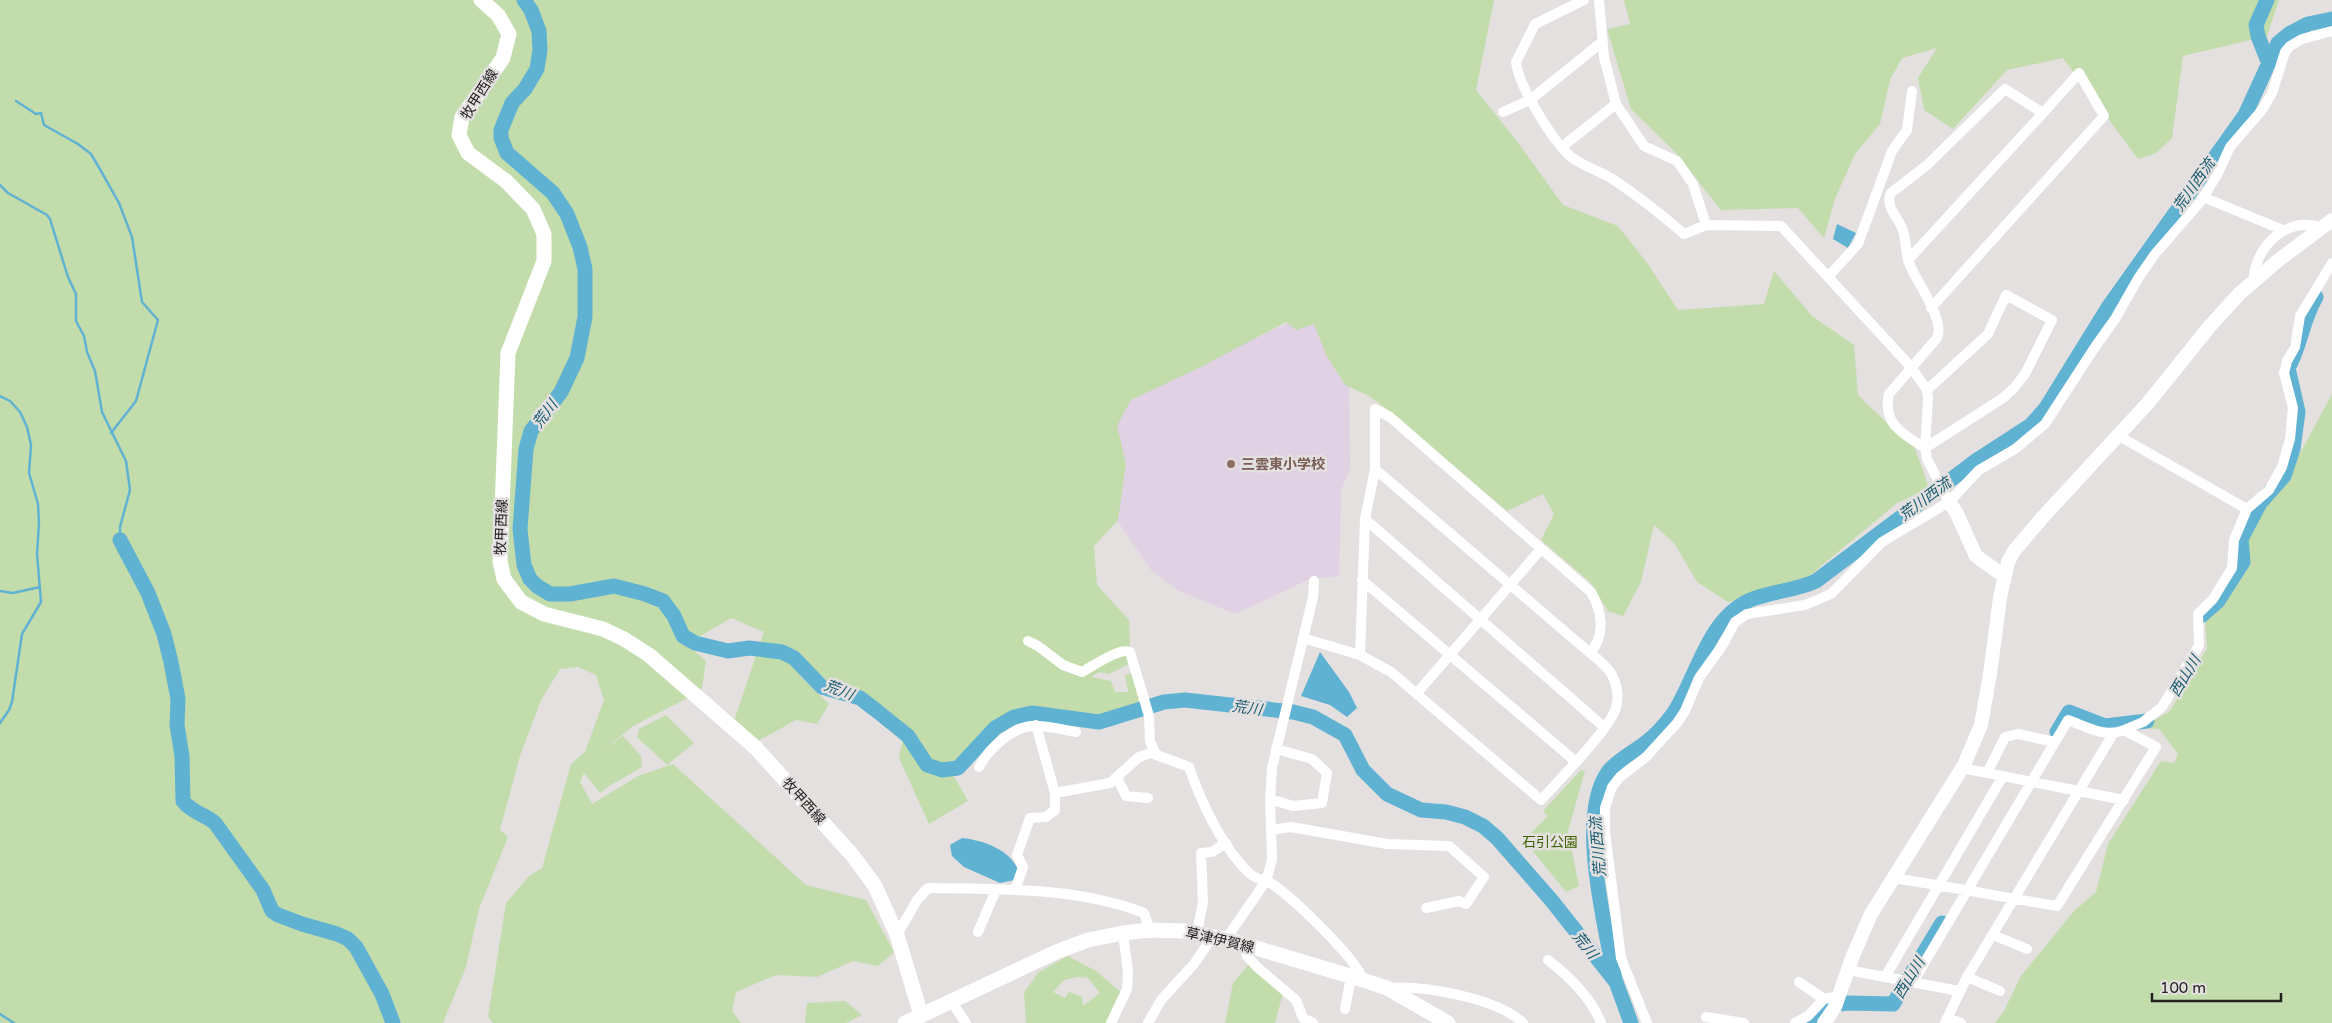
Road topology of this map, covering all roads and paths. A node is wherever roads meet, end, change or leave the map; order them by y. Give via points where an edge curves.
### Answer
1 (481, 0) edge
2 (1584, 0) edge
3 (1599, 0) edge
4 (2332, 30) edge
5 (1602, 42) junction
6 (1912, 91) dead end
7 (1530, 100) junction
8 (1616, 104) junction
9 (1503, 112) dead end
10 (2043, 113) junction
11 (1563, 146) junction
12 (2203, 198) junction
13 (2327, 224) edge
14 (1706, 225) junction
15 (2283, 230) junction
16 (1908, 260) junction
17 (2332, 263) edge
18 (1828, 277) junction
19 (2258, 278) junction
20 (1932, 308) junction
21 (1911, 367) junction
22 (1927, 390) junction
23 (2119, 436) junction
24 (1925, 448) junction
25 (1374, 469) junction
26 (1948, 500) junction
27 (2247, 509) junction
28 (1365, 520) junction
29 (1541, 549) junction
30 (2004, 576) junction
31 (1362, 580) junction
32 (1314, 581) dead end
33 (1511, 585) junction
34 (1480, 620) junction
35 (1303, 638) junction
36 (1028, 641) dead end
37 (1590, 653) junction
38 (1360, 655) junction
39 (1450, 655) junction
40 (1417, 693) junction
41 (1036, 725) junction
42 (1604, 727) junction
43 (2124, 730) junction
44 (1076, 732) dead end
45 (2114, 734) junction
46 (2055, 742) junction
47 (1276, 749) junction
48 (1156, 755) junction
49 (1575, 761) junction
50 (979, 767) dead end
51 (1962, 768) junction
52 (1986, 773) junction
53 (2003, 776) junction
54 (1117, 777) junction
55 (2032, 782) junction
56 (2078, 792) junction
57 (1055, 793) junction
58 (1148, 798) dead end
59 (1270, 799) junction
60 (2124, 800) junction
61 (1271, 830) junction
62 (1226, 843) junction
63 (1892, 878) junction
64 (1266, 881) junction
65 (1939, 885) junction
66 (1968, 889) junction
67 (996, 890) junction
68 (1014, 890) junction
69 (2016, 899) junction
70 (1426, 908) dead end
71 (1150, 930) junction
72 (978, 932) dead end
73 (1123, 932) junction
74 (1197, 933) junction
75 (897, 935) junction
76 (1993, 935) junction
77 (1220, 937) junction
78 (1242, 944) junction
79 (2027, 949) dead end
80 (1548, 960) dead end
81 (1848, 970) junction
82 (1885, 976) junction
83 (1967, 977) junction
84 (1357, 978) junction
85 (1910, 981) junction
86 (1799, 982) dead end
87 (1387, 988) junction
88 (1959, 991) junction
89 (2000, 991) dead end
90 (1839, 996) junction
91 (1824, 999) junction
92 (951, 1001) junction
93 (1345, 1009) dead end
94 (1706, 1017) dead end
95 (922, 1019) edge
96 (1946, 1021) edge
97 (904, 1023) edge
98 (966, 1023) edge
99 (1111, 1023) edge
100 (1148, 1023) edge
101 (1313, 1023) edge
102 (1448, 1023) edge
103 (1523, 1023) edge
104 (1601, 1023) edge
105 (1647, 1023) edge
106 (1744, 1023) edge
107 (1795, 1023) edge
108 (1824, 1023) edge
109 (1961, 1023) edge

1 - 75 main road, 牧甲西線 via 498,15 509,34 503,58 462,117 459,135 468,153 506,182 533,209 544,234 544,261 508,353 500,561 504,579 521,602 544,614 603,629 624,638 649,655 756,748 853,856 875,886
2 - 7 street via 1531,29 1516,62
3 - 5 street
4 - 12 street via 2302,39 2285,52 2272,93 2230,148
5 - 7 street
5 - 8 street
6 - 18 street via 1907,130 1892,151 1858,244
7 - 9 street
7 - 11 street
8 - 11 street
8 - 14 street via 1644,146 1677,161 1693,184
10 - 16 street
10 - 16 street via 2005,89 1928,165 1892,193 1890,207 1908,244
10 - 20 street via 2079,73 2104,116
11 - 14 street via 1571,156 1639,197 1684,234
12 - 15 street
12 - 26 street via 2155,254 2045,424 2015,449 1979,470
13 - 15 street via 2302,224
13 - 19 street
14 - 18 street via 1781,226
15 - 19 street via 2256,261 2254,274
16 - 20 street
17 - 27 street via 2300,316 2295,347 2284,373 2293,408 2290,439 2282,467 2269,490
18 - 21 street
19 - 23 street via 2210,326
20 - 21 street via 1939,333
21 - 22 street
21 - 24 street via 1889,394 1886,405 1888,415 1900,432
22 - 24 street
22 - 24 street via 1988,334 2006,295 2052,320 2025,374 2014,388
23 - 27 street
23 - 30 street via 2023,539 2008,562
24 - 26 street
25 - 28 street
25 - 29 street via 1375,409 1390,417
25 - 33 street
26 - 30 street via 1976,556
26 - 105 street via 1882,542 1830,594 1805,605 1748,614 1735,622 1677,723 1612,787 1605,808 1605,832 1621,958
27 - 43 street via 2234,540 2232,568 2213,599 2198,614 2199,645 2162,707 2143,722
28 - 31 street
28 - 34 street
29 - 33 street
29 - 37 street via 1595,599 1601,627 1597,643
30 - 51 street via 1984,714
31 - 38 street
31 - 39 street
32 - 35 street via 1314,597
33 - 34 street
33 - 37 street
34 - 39 street
34 - 42 street
35 - 38 street
35 - 47 street
36 - 48 street via 1063,665 1082,672 1128,650 1133,656 1143,692 1149,716 1150,741
37 - 42 street via 1612,674 1617,692 1616,709
38 - 40 street via 1391,672
39 - 40 street
39 - 49 street
40 - 49 street via 1541,800
41 - 44 street
41 - 50 street via 1019,730 996,746 983,758
41 - 57 street
42 - 49 street
43 - 45 street
43 - 60 street via 2156,747
45 - 46 street via 2068,720
45 - 56 street
46 - 52 street via 2018,734 2005,737
46 - 55 street
47 - 59 street
47 - 59 street via 1312,758 1327,773 1322,803 1293,806
48 - 54 street via 1139,757
48 - 62 street via 1189,768
51 - 52 street
51 - 63 street
52 - 53 street
53 - 55 street
53 - 65 street
54 - 57 street via 1110,783
54 - 58 street via 1126,796
55 - 56 street
55 - 66 street
56 - 60 street
56 - 69 street
57 - 68 street via 1055,810 1046,817 1030,818 1017,855 1023,867
59 - 61 street
60 - 69 street via 2057,906
61 - 64 street via 1272,860
61 - 70 street via 1291,827 1387,844 1449,846 1484,877 1466,904 1459,901
62 - 64 street via 1248,872 1256,879
62 - 74 street via 1212,852 1201,853 1203,902
63 - 65 street
63 - 81 street via 1871,914
64 - 77 street
64 - 84 street via 1332,938 1360,972
65 - 66 street
65 - 82 street
66 - 69 street
66 - 85 street
67 - 68 street
67 - 72 street
67 - 75 street via 928,888 917,900
68 - 71 street via 1126,906 1144,912
69 - 76 street
71 - 73 main road, 草津伊賀線
71 - 74 main road, 草津伊賀線
73 - 92 main road, 草津伊賀線 via 1056,952
73 - 99 street via 1127,989
74 - 77 main road, 草津伊賀線
75 - 95 main road, 牧甲西線
76 - 79 street
76 - 83 street
77 - 78 main road, 草津伊賀線
77 - 100 street via 1161,1000
78 - 84 main road, 草津伊賀線
78 - 101 street via 1247,956 1296,1000 1303,1018
80 - 104 street via 1575,983
81 - 82 street
81 - 90 street
82 - 85 street
83 - 88 street
83 - 89 street
84 - 87 main road, 草津伊賀線
84 - 93 street
85 - 88 street
86 - 91 street
87 - 102 main road, 草津伊賀線
87 - 103 street via 1406,986 1482,1001 1510,1012
88 - 96 street
90 - 91 street
90 - 108 street
91 - 107 street via 1808,1016
92 - 95 main road, 草津伊賀線
92 - 98 street
94 - 106 street
95 - 97 main road, 草津伊賀線
96 - 109 street

